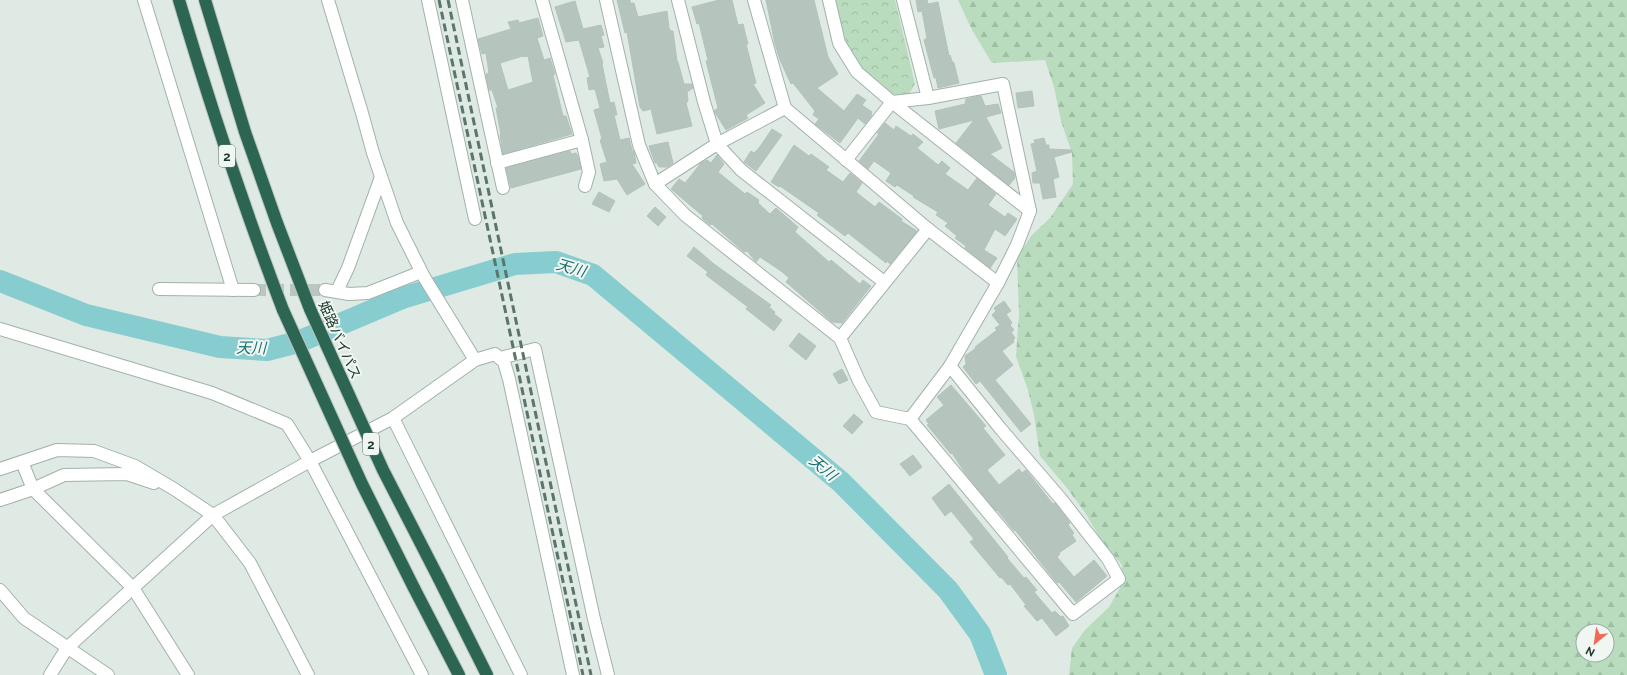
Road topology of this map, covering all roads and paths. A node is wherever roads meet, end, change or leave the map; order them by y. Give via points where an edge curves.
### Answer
1 (144, 0) edge
2 (179, 0) edge
3 (205, 0) edge
4 (328, 0) edge
5 (428, 0) edge
6 (462, 0) edge
7 (542, 0) edge
8 (606, 0) edge
9 (666, 0) edge
10 (673, 0) edge
11 (678, 0) edge
12 (754, 0) edge
13 (829, 0) edge
14 (903, 0) edge
15 (928, 98) junction
16 (892, 102) junction
17 (785, 108) junction
18 (582, 140) junction
19 (717, 144) junction
20 (846, 160) junction
21 (497, 163) junction
22 (381, 177) junction
23 (655, 184) junction
24 (585, 186) dead end
25 (503, 188) dead end
26 (1030, 211) junction
27 (475, 219) dead end
28 (928, 229) junction
29 (423, 274) junction
30 (884, 282) junction
31 (998, 283) junction
32 (159, 290) dead end
33 (233, 290) junction
34 (254, 290) tunnel mouth
35 (0, 329) edge
36 (840, 338) junction
37 (472, 355) junction
38 (500, 358) junction
39 (950, 366) junction
40 (393, 418) junction
41 (910, 419) junction
42 (310, 461) junction
43 (22, 462) junction
44 (0, 469) edge
45 (33, 489) junction
46 (174, 489) junction
47 (0, 500) edge
48 (213, 515) junction
49 (133, 588) junction
50 (0, 590) edge
51 (67, 648) junction
52 (50, 675) edge
53 (108, 675) edge
54 (188, 675) edge
55 (308, 675) edge
56 (422, 675) edge
57 (459, 675) edge
58 (487, 675) edge
59 (520, 675) edge
60 (573, 675) edge
61 (608, 675) edge

1 - 33 street
2 - 57 highway, 2, bridge via 253,233 283,310 358,477
3 - 58 highway, 姫路バイパス / 2, bridge via 245,132 310,310 383,470
4 - 22 street
5 - 27 street
6 - 21 street
7 - 18 street
8 - 23 street via 639,145
9 - 10 street
11 - 19 street
12 - 17 street
13 - 16 street via 839,44 857,72
14 - 15 street
15 - 16 street
15 - 26 street via 1003,84
16 - 20 street
16 - 26 street
17 - 19 street
17 - 20 street
18 - 21 street
18 - 24 street via 589,172
19 - 23 street
19 - 30 street via 741,170
20 - 28 street
21 - 25 street
22 - 29 street via 397,224
22 - 29 street via 348,268 331,291 349,294 368,293
23 - 36 street via 685,215
26 - 31 street
28 - 30 street
28 - 31 street
29 - 37 street
30 - 36 street
31 - 39 street
32 - 33 street
33 - 34 street
35 - 42 street via 212,393 287,424
36 - 41 street via 876,412
37 - 38 street via 495,354
37 - 40 street
38 - 60 street via 504,362 509,379
38 - 61 street via 535,349
39 - 41 street
39 - 41 street via 1061,499 1108,559 1119,579 1073,614
40 - 42 street
40 - 59 street
42 - 48 street
42 - 56 street
43 - 44 street
43 - 45 street
43 - 46 street via 57,450 94,451 135,466
45 - 46 street via 64,475 127,474
45 - 47 street
45 - 49 street
46 - 48 street
48 - 49 street
48 - 55 street via 250,563
49 - 51 street
49 - 54 street
50 - 51 street via 24,618
51 - 52 street
51 - 53 street

